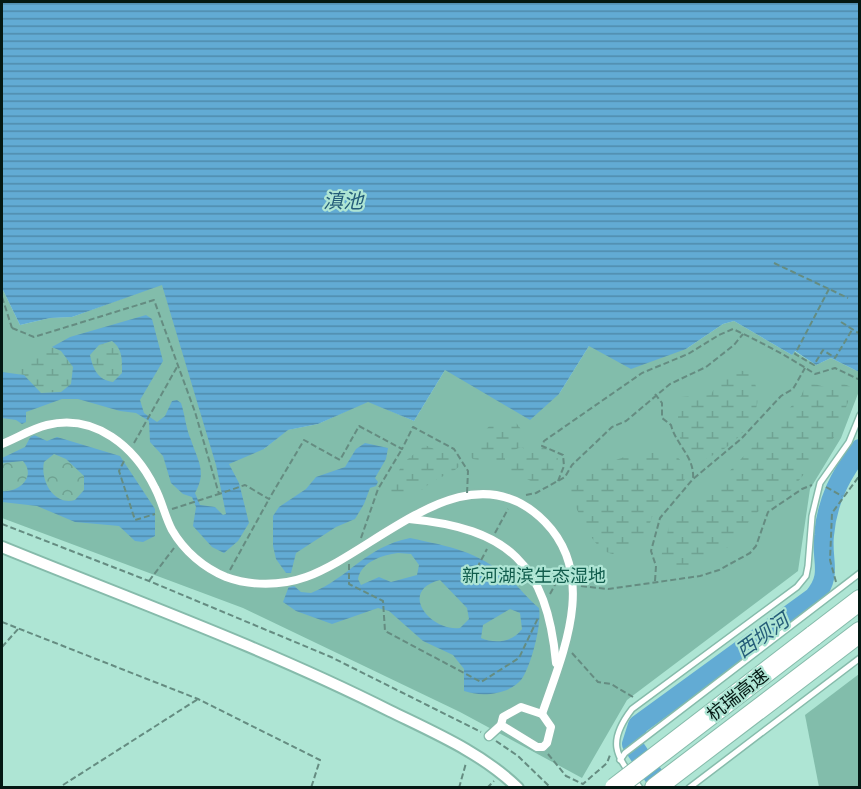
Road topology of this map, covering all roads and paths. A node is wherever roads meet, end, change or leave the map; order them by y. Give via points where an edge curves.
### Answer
1 (774, 263) dead end
2 (829, 289) junction
3 (2, 297) edge
4 (848, 298) dead end
5 (8, 312) junction
6 (2, 315) edge
7 (841, 322) dead end
8 (852, 330) junction
9 (743, 333) junction
10 (860, 334) edge
11 (814, 365) junction
12 (177, 367) junction
13 (805, 368) junction
14 (815, 374) junction
15 (860, 380) edge
16 (655, 394) junction
17 (860, 415) edge
18 (126, 437) dead end
19 (2, 444) edge
20 (134, 448) junction
21 (402, 449) junction
22 (860, 475) edge
23 (693, 479) junction
24 (558, 481) junction
25 (822, 484) junction
26 (477, 487) dead end
27 (459, 489) dead end
28 (467, 490) junction
29 (219, 494) junction
30 (842, 496) junction
31 (269, 499) junction
32 (169, 501) dead end
33 (513, 501) junction
34 (532, 502) dead end
35 (168, 510) junction
36 (175, 517) dead end
37 (409, 519) junction
38 (2, 524) edge
39 (369, 535) dead end
40 (492, 538) junction
41 (180, 541) junction
42 (2, 547) edge
43 (349, 555) junction
44 (569, 558) junction
45 (222, 567) dead end
46 (477, 568) dead end
47 (236, 573) dead end
48 (860, 573) edge
49 (228, 574) junction
50 (579, 579) dead end
51 (149, 581) junction
52 (655, 581) junction
53 (577, 586) junction
54 (839, 589) junction
55 (579, 596) dead end
56 (860, 600) edge
57 (546, 603) junction
58 (2, 622) edge
59 (18, 629) junction
60 (860, 632) edge
61 (2, 647) edge
62 (860, 658) edge
63 (567, 661) dead end
64 (557, 669) junction
65 (198, 699) junction
66 (638, 704) junction
67 (542, 714) junction
68 (501, 725) junction
69 (489, 736) junction
70 (615, 743) junction
71 (543, 747) junction
72 (470, 752) junction
73 (620, 760) junction
74 (63, 785) dead end
75 (311, 788) edge
76 (459, 788) edge
77 (519, 788) edge
78 (551, 788) edge
79 (615, 788) edge
80 (640, 788) edge
81 (655, 788) edge
82 (689, 788) edge

1 - 2 path
2 - 4 path
2 - 11 path via 795,354
3 - 5 path
5 - 6 path
5 - 12 path, bridge via 12,328 34,336 154,300
7 - 8 path
8 - 10 path
8 - 11 path via 835,358 822,350
9 - 13 path
9 - 16 path via 706,368
9 - 24 path via 733,329 642,374 544,441 542,446 563,455 565,461
11 - 14 path
12 - 20 path
12 - 29 path, bridge
13 - 14 path
13 - 23 path via 793,389
14 - 15 path via 835,369
16 - 23 path via 662,403 662,418 671,425 674,438 690,459
16 - 24 path via 626,421 612,427
17 - 25 lane via 849,442
18 - 20 path
19 - 20 street via 32,429 67,422 99,429
20 - 35 street
20 - 35 path via 119,471 135,520
21 - 28 path, bridge via 413,427 454,449 468,471
21 - 31 path, bridge via 359,426 340,460 304,440
21 - 39 path via 378,489 362,541
22 - 30 path
23 - 52 path via 660,518 651,552 656,566
24 - 34 path via 522,496
25 - 30 path
25 - 52 path via 802,489 768,512 756,546 741,560 700,576
25 - 66 lane via 812,516 806,576 797,587
26 - 28 path
27 - 28 path
28 - 33 street
28 - 37 street
29 - 31 path, bridge via 245,485
29 - 35 path
30 - 54 path via 832,513 829,534 830,560
31 - 49 path
32 - 35 path
33 - 40 path
33 - 44 street via 553,530
35 - 36 path
35 - 41 street
37 - 40 street via 448,523
37 - 43 street
38 - 51 path
40 - 46 path
40 - 57 street via 524,566
41 - 49 street via 195,558
41 - 51 path
42 - 72 street via 272,656
43 - 49 street via 305,578 282,583 263,584
43 - 57 path via 349,584 383,601 385,631 481,682 519,657
44 - 53 street
44 - 57 path
45 - 49 path
47 - 49 path
48 - 54 lane
50 - 53 path
51 - 69 path via 331,657
52 - 53 path via 608,589
53 - 55 path
53 - 64 street
54 - 73 lane
56 - 79 highway, 杭瑞高速, bridge
57 - 64 street via 553,626
58 - 59 path
59 - 61 path
59 - 65 path
60 - 81 highway, 杭瑞高速
62 - 82 lane
63 - 66 path via 569,651 598,682 611,684
64 - 67 street
65 - 74 path
65 - 75 path via 320,760
66 - 70 lane via 620,725
67 - 68 street via 521,707 503,717
67 - 71 street via 552,726
68 - 69 street
68 - 71 street
69 - 78 path via 518,756
70 - 71 path via 607,763 583,784 566,776
70 - 73 lane
72 - 76 path
72 - 77 street
73 - 80 lane

